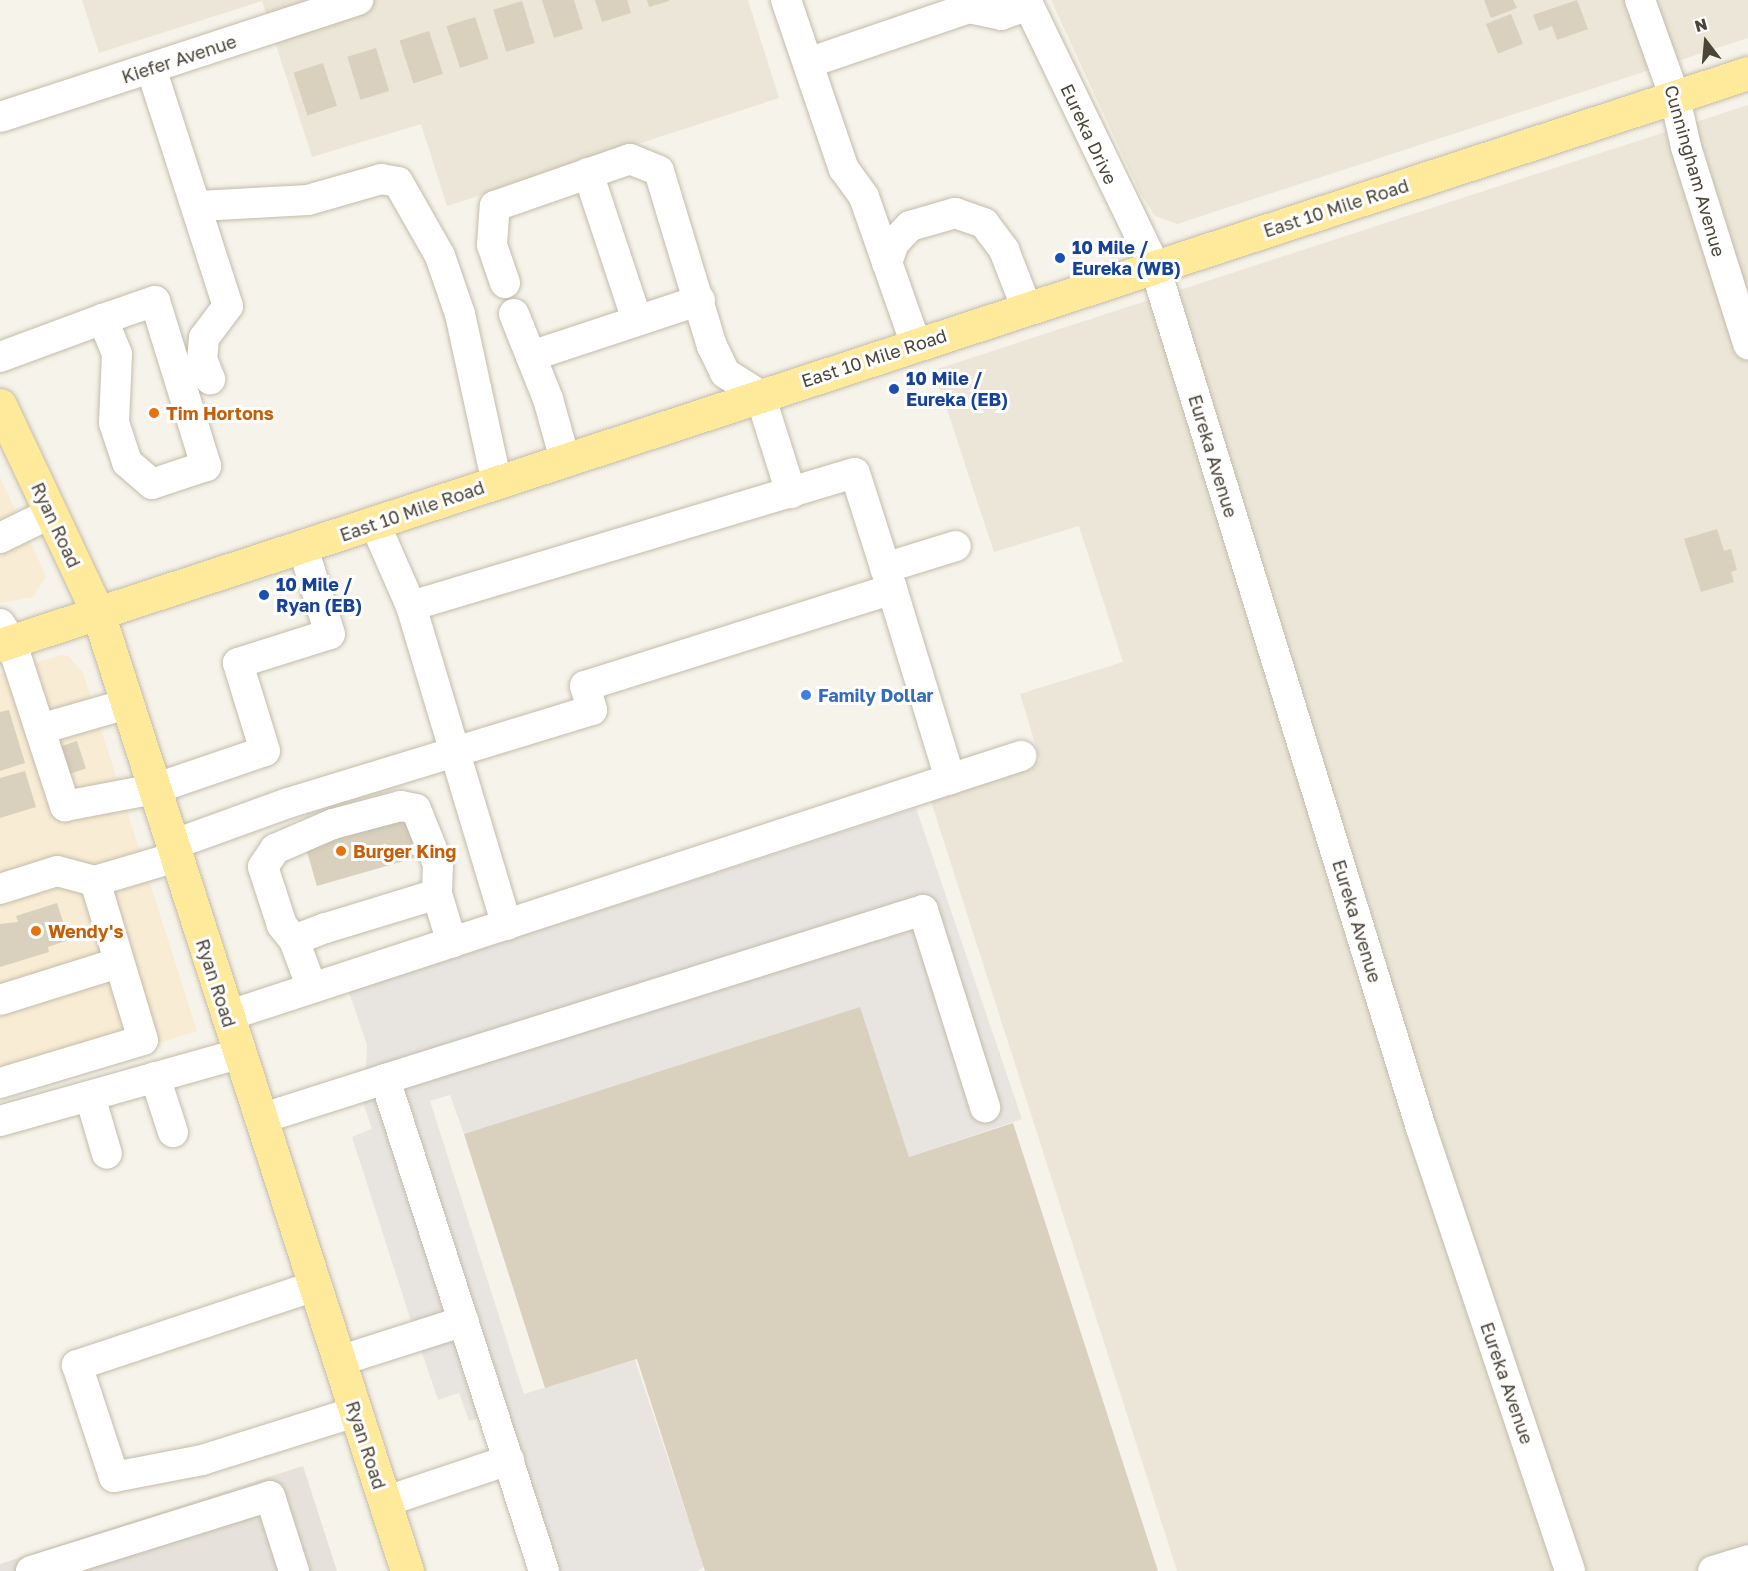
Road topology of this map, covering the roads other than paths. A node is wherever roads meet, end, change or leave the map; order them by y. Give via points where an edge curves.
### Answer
1 (358, 0) edge
2 (786, 0) edge
3 (1640, 0) edge
4 (1027, 2) edge
5 (808, 63) junction
6 (151, 68) junction
7 (1748, 74) edge
8 (1675, 98) junction
9 (0, 117) edge
10 (588, 172) junction
11 (199, 206) junction
12 (887, 263) junction
13 (1155, 267) junction
14 (505, 283) dead end
15 (699, 300) junction
16 (1027, 309) junction
17 (514, 314) dead end
18 (103, 319) junction
19 (637, 320) junction
20 (1748, 344) edge
21 (916, 345) junction
22 (531, 356) junction
23 (0, 357) edge
24 (210, 379) dead end
25 (760, 395) junction
26 (4, 428) edge
27 (565, 460) junction
28 (497, 483) junction
29 (791, 493) junction
30 (51, 513) junction
31 (375, 524) junction
32 (0, 538) edge
33 (956, 546) dead end
34 (303, 548) junction
35 (888, 579) junction
36 (411, 606) junction
37 (98, 613) junction
38 (4, 637) edge
39 (127, 704) junction
40 (40, 729) junction
41 (456, 752) junction
42 (1021, 756) dead end
43 (950, 780) junction
44 (154, 789) junction
45 (174, 851) junction
46 (95, 881) junction
47 (0, 888) edge
48 (437, 894) junction
49 (507, 925) junction
50 (294, 940) junction
51 (452, 943) junction
52 (118, 963) junction
53 (312, 988) junction
54 (0, 1000) edge
55 (227, 1016) junction
56 (239, 1054) junction
57 (155, 1077) junction
58 (385, 1079) junction
59 (0, 1083) edge
60 (90, 1096) junction
61 (986, 1107) dead end
62 (261, 1119) junction
63 (0, 1121) edge
64 (173, 1132) dead end
65 (107, 1154) dead end
66 (315, 1286) junction
67 (464, 1321) junction
68 (339, 1361) junction
69 (356, 1412) junction
70 (509, 1460) junction
71 (384, 1502) junction
72 (1748, 1560) edge
73 (31, 1571) edge
74 (294, 1571) edge
75 (406, 1571) edge
76 (544, 1571) edge
77 (1570, 1571) edge
78 (1713, 1571) edge

1 - 6 street, Kiefer Avenue
2 - 5 street
3 - 8 street, Cunningham Avenue
4 - 5 street via 1001,15 969,8
4 - 13 street, Eureka Drive
5 - 12 street via 844,169 864,197
6 - 9 street, Kiefer Avenue
6 - 11 street
7 - 8 main road, East 10 Mile Road
8 - 13 main road, East 10 Mile Road
8 - 20 street, Cunningham Avenue via 1686,147
10 - 14 street via 495,206 492,245
10 - 15 street via 630,159 659,171
10 - 19 street
11 - 24 street via 228,306 204,338 202,359
11 - 28 street via 308,200 381,179 398,182 440,256 460,314
12 - 16 street via 894,243 920,222 955,213 984,223 1004,250
12 - 21 street
13 - 16 main road, East 10 Mile Road
13 - 77 street, Eureka Avenue via 1421,1128
15 - 19 street
15 - 25 street via 725,373
16 - 21 main road, East 10 Mile Road
17 - 22 street
18 - 18 street via 155,301 206,466 152,484 127,462 114,423 117,354
18 - 23 street
19 - 22 street
21 - 25 main road, East 10 Mile Road
22 - 27 street
25 - 27 main road, East 10 Mile Road
25 - 29 street
26 - 30 main road, Ryan Road
27 - 28 main road, East 10 Mile Road
28 - 31 main road, East 10 Mile Road
29 - 35 street via 855,473
29 - 36 street
30 - 32 street
30 - 37 main road, Ryan Road
31 - 34 main road, East 10 Mile Road
31 - 36 street
33 - 35 street
34 - 37 main road, East 10 Mile Road
34 - 44 street via 330,634 238,663 265,751
35 - 41 street via 585,686 592,710
35 - 43 street
36 - 41 street
37 - 38 main road, East 10 Mile Road
37 - 39 main road, Ryan Road
38 - 40 street
39 - 40 street
39 - 44 main road, Ryan Road
40 - 44 street via 65,806
41 - 45 street
41 - 49 street
42 - 43 street
43 - 49 street
44 - 45 main road, Ryan Road
45 - 46 street
45 - 55 main road, Ryan Road
46 - 47 street via 57,871
46 - 52 street
48 - 50 street
48 - 50 street via 438,864 416,809 401,806 333,825 275,849 263,867 282,925
48 - 51 street
49 - 51 street
50 - 53 street
51 - 53 street
52 - 54 street
52 - 59 street via 143,1040
53 - 55 street
55 - 56 main road, Ryan Road
56 - 57 street
56 - 62 main road, Ryan Road
57 - 60 street
57 - 64 street
58 - 61 street via 923,910
58 - 62 street
58 - 67 street
60 - 63 street
60 - 65 street
62 - 66 main road, Ryan Road
66 - 68 main road, Ryan Road
66 - 69 street via 77,1365 114,1477 202,1460
67 - 68 street
67 - 70 street
68 - 69 main road, Ryan Road
69 - 71 main road, Ryan Road
70 - 71 street
70 - 76 street
71 - 75 main road, Ryan Road
72 - 78 street
73 - 74 street via 270,1496

